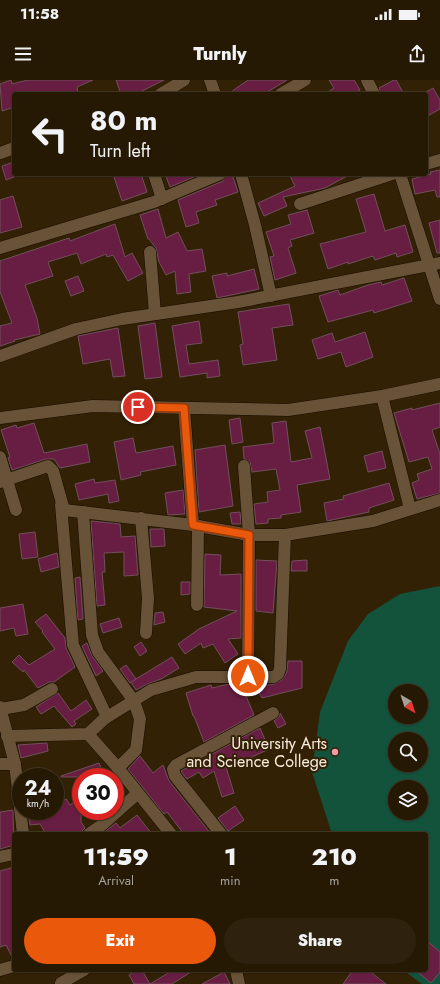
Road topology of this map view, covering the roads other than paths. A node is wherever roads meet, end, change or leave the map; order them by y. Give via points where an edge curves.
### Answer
1 (184, 80) edge
2 (210, 80) edge
3 (305, 80) edge
4 (367, 80) edge
5 (164, 92) edge
6 (213, 92) edge
7 (284, 92) edge
8 (373, 92) edge
9 (12, 149) edge
10 (0, 153) edge
11 (440, 160) edge
12 (428, 163) edge
13 (155, 176) edge
14 (215, 176) edge
15 (243, 176) edge
16 (386, 176) edge
17 (401, 176) edge
18 (162, 199) junction
19 (300, 204) dead end
20 (0, 248) edge
21 (150, 252) dead end
22 (435, 265) edge
23 (271, 296) junction
24 (440, 299) edge
25 (155, 314) junction
26 (0, 356) edge
27 (440, 384) edge
28 (382, 396) junction
29 (184, 408) junction
30 (0, 418) edge
31 (0, 457) edge
32 (244, 466) dead end
33 (3, 480) edge
34 (440, 500) edge
35 (61, 505) junction
36 (410, 509) junction
37 (16, 510) dead end
38 (83, 512) junction
39 (141, 518) junction
40 (196, 525) junction
41 (249, 535) junction
42 (285, 535) junction
43 (197, 605) dead end
44 (146, 633) dead end
45 (248, 676) junction
46 (52, 689) dead end
47 (134, 701) junction
48 (0, 708) edge
49 (273, 713) dead end
50 (108, 717) junction
51 (88, 734) junction
52 (7, 736) junction
53 (0, 764) edge
54 (15, 764) junction
55 (118, 768) joint
56 (124, 776) edge
57 (138, 793) junction
58 (23, 832) edge
59 (92, 832) edge
60 (169, 832) edge
61 (219, 832) edge
62 (12, 854) edge
63 (0, 857) edge
64 (12, 967) edge
65 (0, 970) edge
66 (59, 972) edge
67 (80, 972) edge
68 (236, 972) edge
69 (61, 983) edge
70 (239, 984) edge

1 - 5 street
2 - 6 street
3 - 7 street
4 - 8 street
9 - 10 street
11 - 12 street
13 - 18 street
14 - 18 street
15 - 23 street
16 - 19 street
17 - 22 street
18 - 20 street
21 - 25 street
22 - 23 street
22 - 24 street
23 - 25 street
25 - 26 street via 76,329
27 - 28 street
28 - 29 street via 288,410
28 - 36 street
29 - 30 street via 93,406
29 - 40 street
31 - 33 street
32 - 41 street
33 - 35 street via 44,466 52,468
33 - 37 street
34 - 36 street
35 - 38 street via 64,510
35 - 50 street via 73,645
36 - 42 street via 373,521
38 - 39 street
38 - 47 street via 95,648
39 - 40 street
39 - 44 street via 148,592
40 - 41 street
40 - 43 street
41 - 42 street
41 - 45 street
42 - 45 street via 280,669 274,677
45 - 47 street via 196,677 151,690
46 - 48 street via 24,705
47 - 50 street
47 - 55 street via 140,718 136,750
48 - 52 street
49 - 61 street via 176,765 173,769 175,776
50 - 51 street
51 - 52 street
51 - 55 street
52 - 54 street
53 - 54 street
54 - 58 street
56 - 57 street
57 - 59 street
57 - 60 street
62 - 63 street
64 - 65 street
66 - 69 street
67 - 69 street
68 - 70 street

